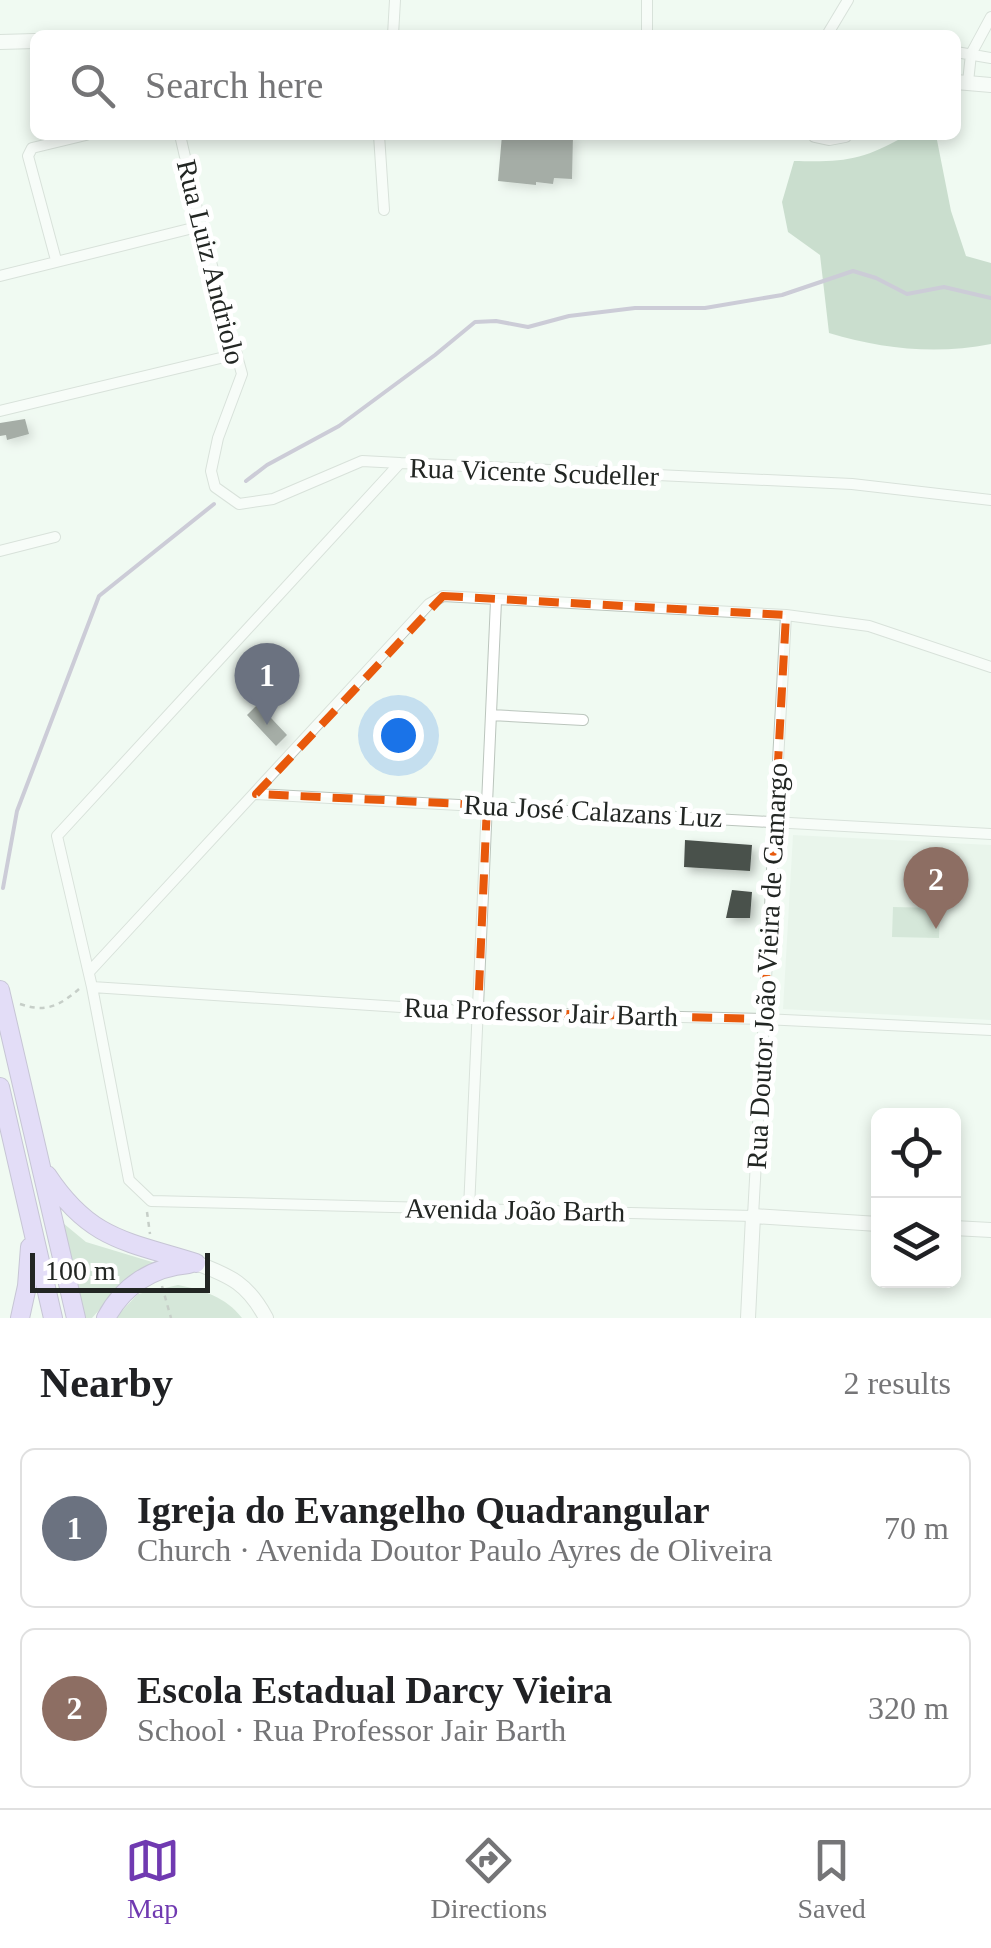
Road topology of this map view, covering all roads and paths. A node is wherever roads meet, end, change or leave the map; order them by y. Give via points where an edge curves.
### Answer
1 (394, 0) edge
2 (647, 0) edge
3 (848, 0) edge
4 (991, 17) edge
5 (393, 30) edge
6 (648, 30) edge
7 (831, 30) edge
8 (30, 41) edge
9 (0, 42) edge
10 (961, 53) edge
11 (971, 54) junction
12 (991, 58) edge
13 (962, 82) edge
14 (991, 85) edge
15 (65, 140) edge
16 (181, 140) edge
17 (379, 140) edge
18 (384, 210) dead end
19 (201, 226) junction
20 (56, 260) junction
21 (0, 276) edge
22 (236, 354) junction
23 (0, 412) edge
24 (400, 464) junction
25 (991, 500) edge
26 (55, 537) dead end
27 (0, 551) edge
28 (496, 600) junction
29 (786, 614) junction
30 (991, 667) edge
31 (491, 715) junction
32 (583, 720) dead end
33 (256, 794) junction
34 (487, 805) junction
35 (775, 821) junction
36 (991, 834) edge
37 (90, 980) junction
38 (0, 992) edge
39 (478, 1012) junction
40 (764, 1019) junction
41 (991, 1030) edge
42 (0, 1087) edge
43 (39, 1162) junction
44 (469, 1210) junction
45 (754, 1216) junction
46 (871, 1224) edge
47 (32, 1226) junction
48 (961, 1228) edge
49 (991, 1230) edge
50 (196, 1263) junction
51 (20, 1318) edge
52 (52, 1318) edge
53 (76, 1318) edge
54 (106, 1318) edge
55 (266, 1318) edge
56 (748, 1318) edge

1 - 5 street
2 - 6 street
3 - 7 street
4 - 11 street
8 - 9 main road
10 - 11 street
11 - 12 street
11 - 13 street
13 - 14 main road
15 - 20 street via 32,148 28,156
16 - 19 street, Rua Luiz Andriolo
17 - 18 street
19 - 20 street
19 - 22 street, Rua Luiz Andriolo
20 - 21 street
22 - 23 street
22 - 24 street, Rua Luiz Andriolo via 242,374 211,470 227,498 239,504 272,499 362,461
24 - 25 street, Rua Vicente Scudeller via 852,484
24 - 37 street, Rua Vicente Scudeller via 57,836
26 - 27 street
28 - 29 street
28 - 31 street
28 - 33 street via 443,596 429,604
29 - 30 street via 868,626
29 - 35 street, Rua Doutor João Vieira de Camargo
31 - 32 street
31 - 34 street
33 - 34 street, Rua José Calazans Luz
33 - 37 street
34 - 35 street, Rua José Calazans Luz
34 - 39 street
35 - 36 street, Rua José Calazans Luz
35 - 40 street, Rua Doutor João Vieira de Camargo
37 - 38 path via 48,1009 20,1005
37 - 39 street, Rua Professor Jair Barth
37 - 44 street, Avenida João Barth via 129,1180 151,1201
38 - 43 highway
39 - 40 street, Rua Professor Jair Barth
39 - 44 street
40 - 41 street, Rua Professor Jair Barth
40 - 45 street, Rua Doutor João Vieira de Camargo
42 - 47 highway
43 - 50 highway via 88,1224
43 - 53 highway
44 - 45 street, Avenida João Barth
45 - 46 main road, Avenida João Barth
45 - 56 main road, Rua Doutor João Vieira de Camargo
47 - 51 highway
47 - 52 highway
48 - 49 main road
50 - 54 highway via 136,1281
50 - 55 main road via 229,1276 254,1296

